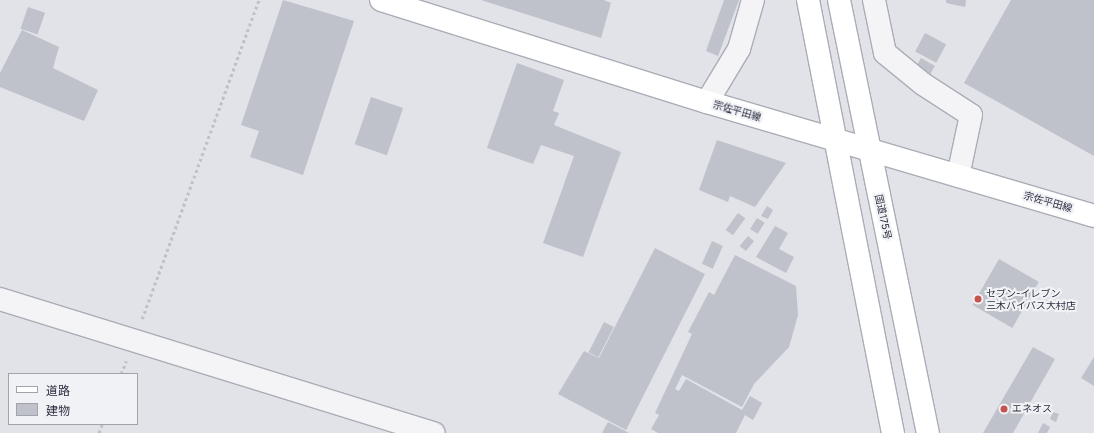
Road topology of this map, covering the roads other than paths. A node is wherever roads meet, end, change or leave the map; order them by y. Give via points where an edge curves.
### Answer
1 (381, 0) edge
2 (753, 0) edge
3 (808, 0) edge
4 (839, 0) edge
5 (874, 0) edge
6 (707, 102) junction
7 (838, 141) junction
8 (870, 151) junction
9 (958, 176) junction
10 (1093, 215) edge
11 (0, 299) edge
12 (434, 433) edge
13 (893, 433) edge
14 (928, 433) edge

1 - 6 main road, 宗佐平田線
2 - 6 street via 739,49
3 - 7 main road
4 - 8 main road, 国道175号
5 - 9 street via 885,53 923,84 971,115
6 - 7 main road, 宗佐平田線
7 - 8 main road, 宗佐平田線
7 - 13 main road
8 - 9 main road, 宗佐平田線
8 - 14 main road, 国道175号
9 - 10 main road, 宗佐平田線
11 - 12 street

